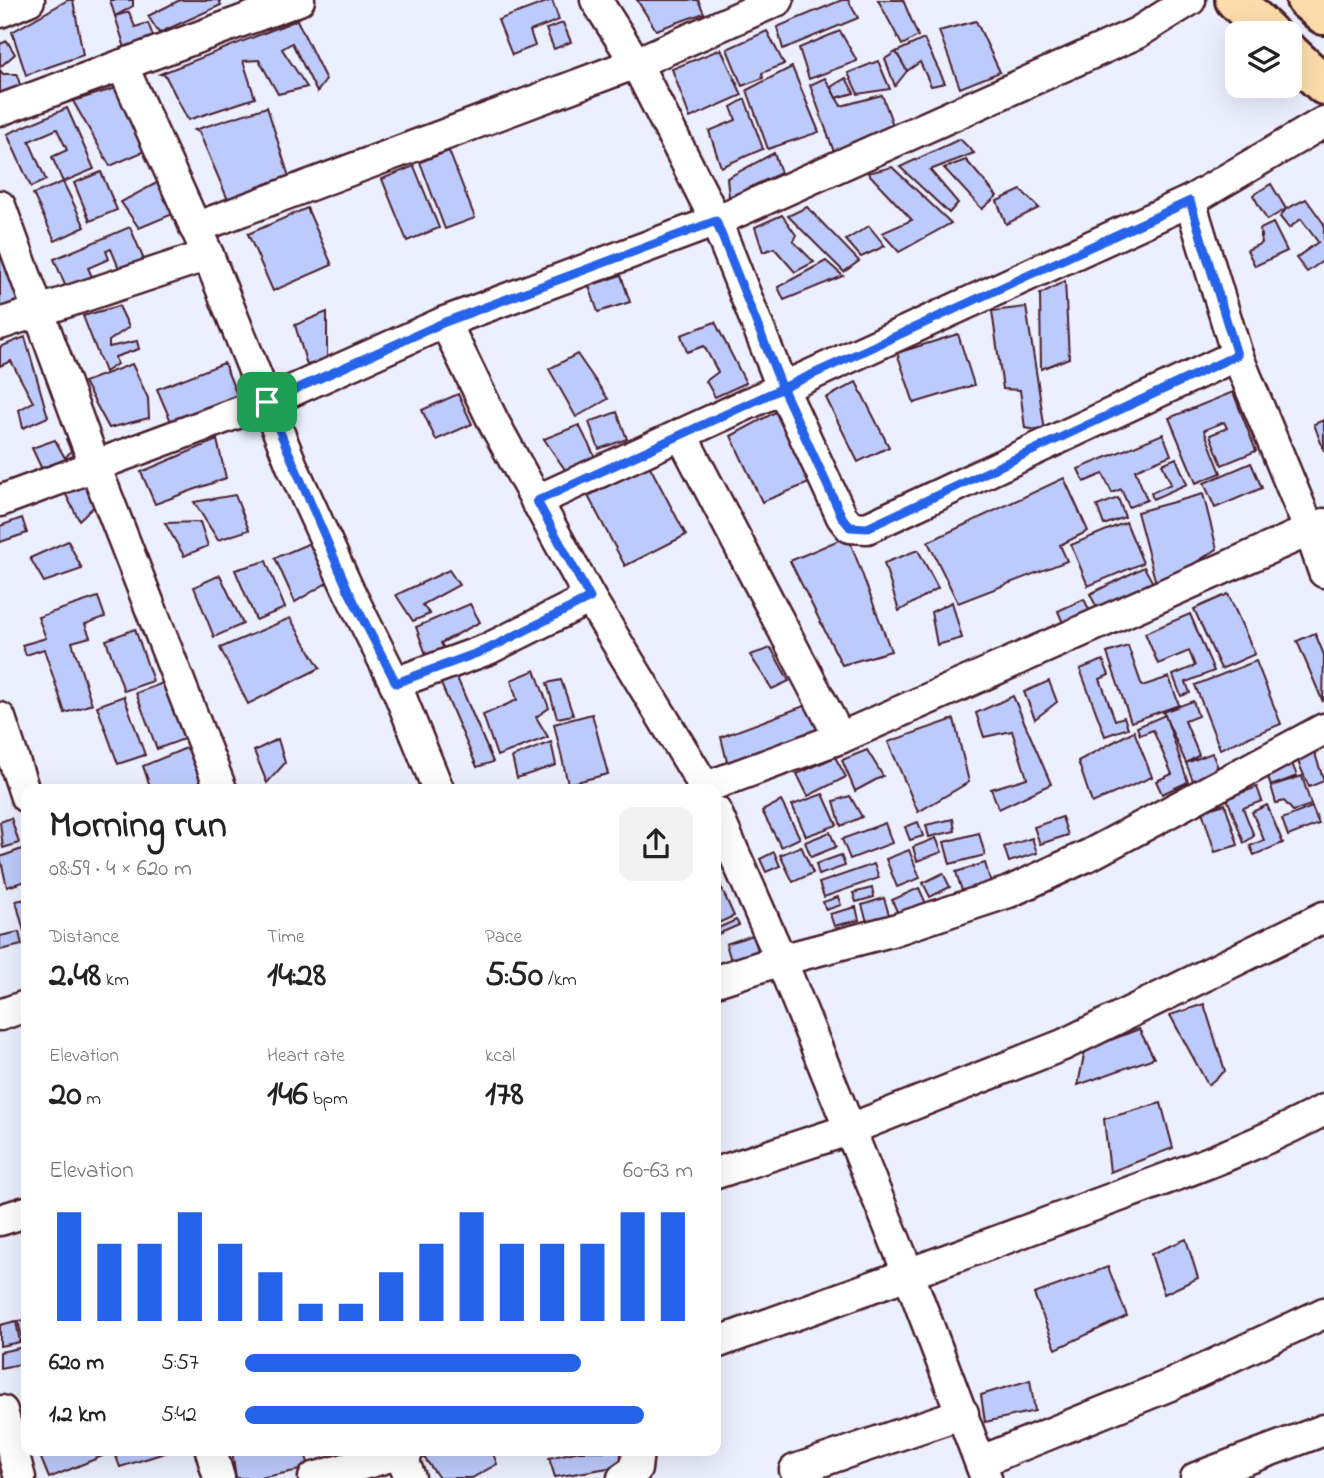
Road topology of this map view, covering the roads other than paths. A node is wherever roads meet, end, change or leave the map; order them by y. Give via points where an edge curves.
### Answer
1 (29, 0) edge
2 (299, 0) edge
3 (596, 0) edge
4 (778, 0) edge
5 (1190, 0) edge
6 (1236, 0) edge
7 (1306, 0) edge
8 (0, 12) edge
9 (1324, 15) edge
10 (1257, 21) edge
11 (635, 63) junction
12 (1302, 64) edge
13 (122, 65) junction
14 (1324, 85) edge
15 (0, 110) edge
16 (1324, 122) edge
17 (1190, 201) junction
18 (0, 206) edge
19 (716, 221) junction
20 (195, 228) junction
21 (208, 255) junction
22 (40, 311) junction
23 (445, 322) junction
24 (0, 324) edge
25 (1237, 355) junction
26 (782, 387) junction
27 (267, 402) junction
28 (681, 434) junction
29 (94, 466) junction
30 (0, 501) edge
31 (537, 501) junction
32 (1317, 528) edge
33 (1324, 572) edge
34 (590, 598) junction
35 (396, 683) junction
36 (0, 718) edge
37 (1324, 729) edge
38 (840, 738) junction
39 (22, 784) edge
40 (219, 784) edge
41 (436, 784) edge
42 (701, 784) edge
43 (721, 788) edge
44 (721, 825) edge
45 (1324, 917) edge
46 (781, 960) junction
47 (721, 979) edge
48 (21, 1008) edge
49 (0, 1015) edge
50 (1324, 1110) edge
51 (848, 1130) junction
52 (721, 1172) edge
53 (21, 1214) edge
54 (0, 1220) edge
55 (909, 1275) junction
56 (1324, 1314) edge
57 (721, 1341) edge
58 (9, 1409) edge
59 (963, 1413) junction
60 (1324, 1430) edge
61 (212, 1456) edge
62 (637, 1456) edge
63 (404, 1458) edge
64 (984, 1469) edge
65 (795, 1470) dead end
66 (20, 1478) edge
67 (219, 1478) edge
68 (314, 1478) edge
69 (623, 1478) edge
70 (1196, 1478) edge

1 - 8 street
2 - 13 street
3 - 11 street
4 - 11 street
5 - 19 street via 1138,33
6 - 10 highway
7 - 9 highway
11 - 19 street
11 - 20 street
12 - 14 highway
13 - 15 street
13 - 20 street
16 - 17 street
17 - 25 street
17 - 26 street
18 - 22 street
19 - 23 street
19 - 26 street
20 - 21 street
21 - 22 street
21 - 27 street
22 - 24 street
22 - 29 street
23 - 27 street
23 - 31 street
25 - 26 street via 867,528 850,527 842,517
25 - 32 street
26 - 28 street
27 - 29 street
27 - 35 street via 348,590
28 - 31 street
28 - 38 street
29 - 30 street
29 - 40 street
31 - 34 street
32 - 33 street
32 - 38 street
34 - 35 street via 488,649
34 - 42 street
35 - 41 street
36 - 39 street
37 - 46 street via 1091,854 1009,892 891,932
38 - 43 street
44 - 46 street
45 - 51 street via 1063,1045
46 - 47 street
46 - 51 street
48 - 49 street
50 - 55 street via 1179,1174
51 - 52 street
51 - 55 street
53 - 54 street
55 - 57 street
55 - 59 street
56 - 64 street
58 - 66 street
59 - 64 street
59 - 65 street
60 - 70 street
61 - 67 street
62 - 69 street via 636,1469
63 - 68 street

